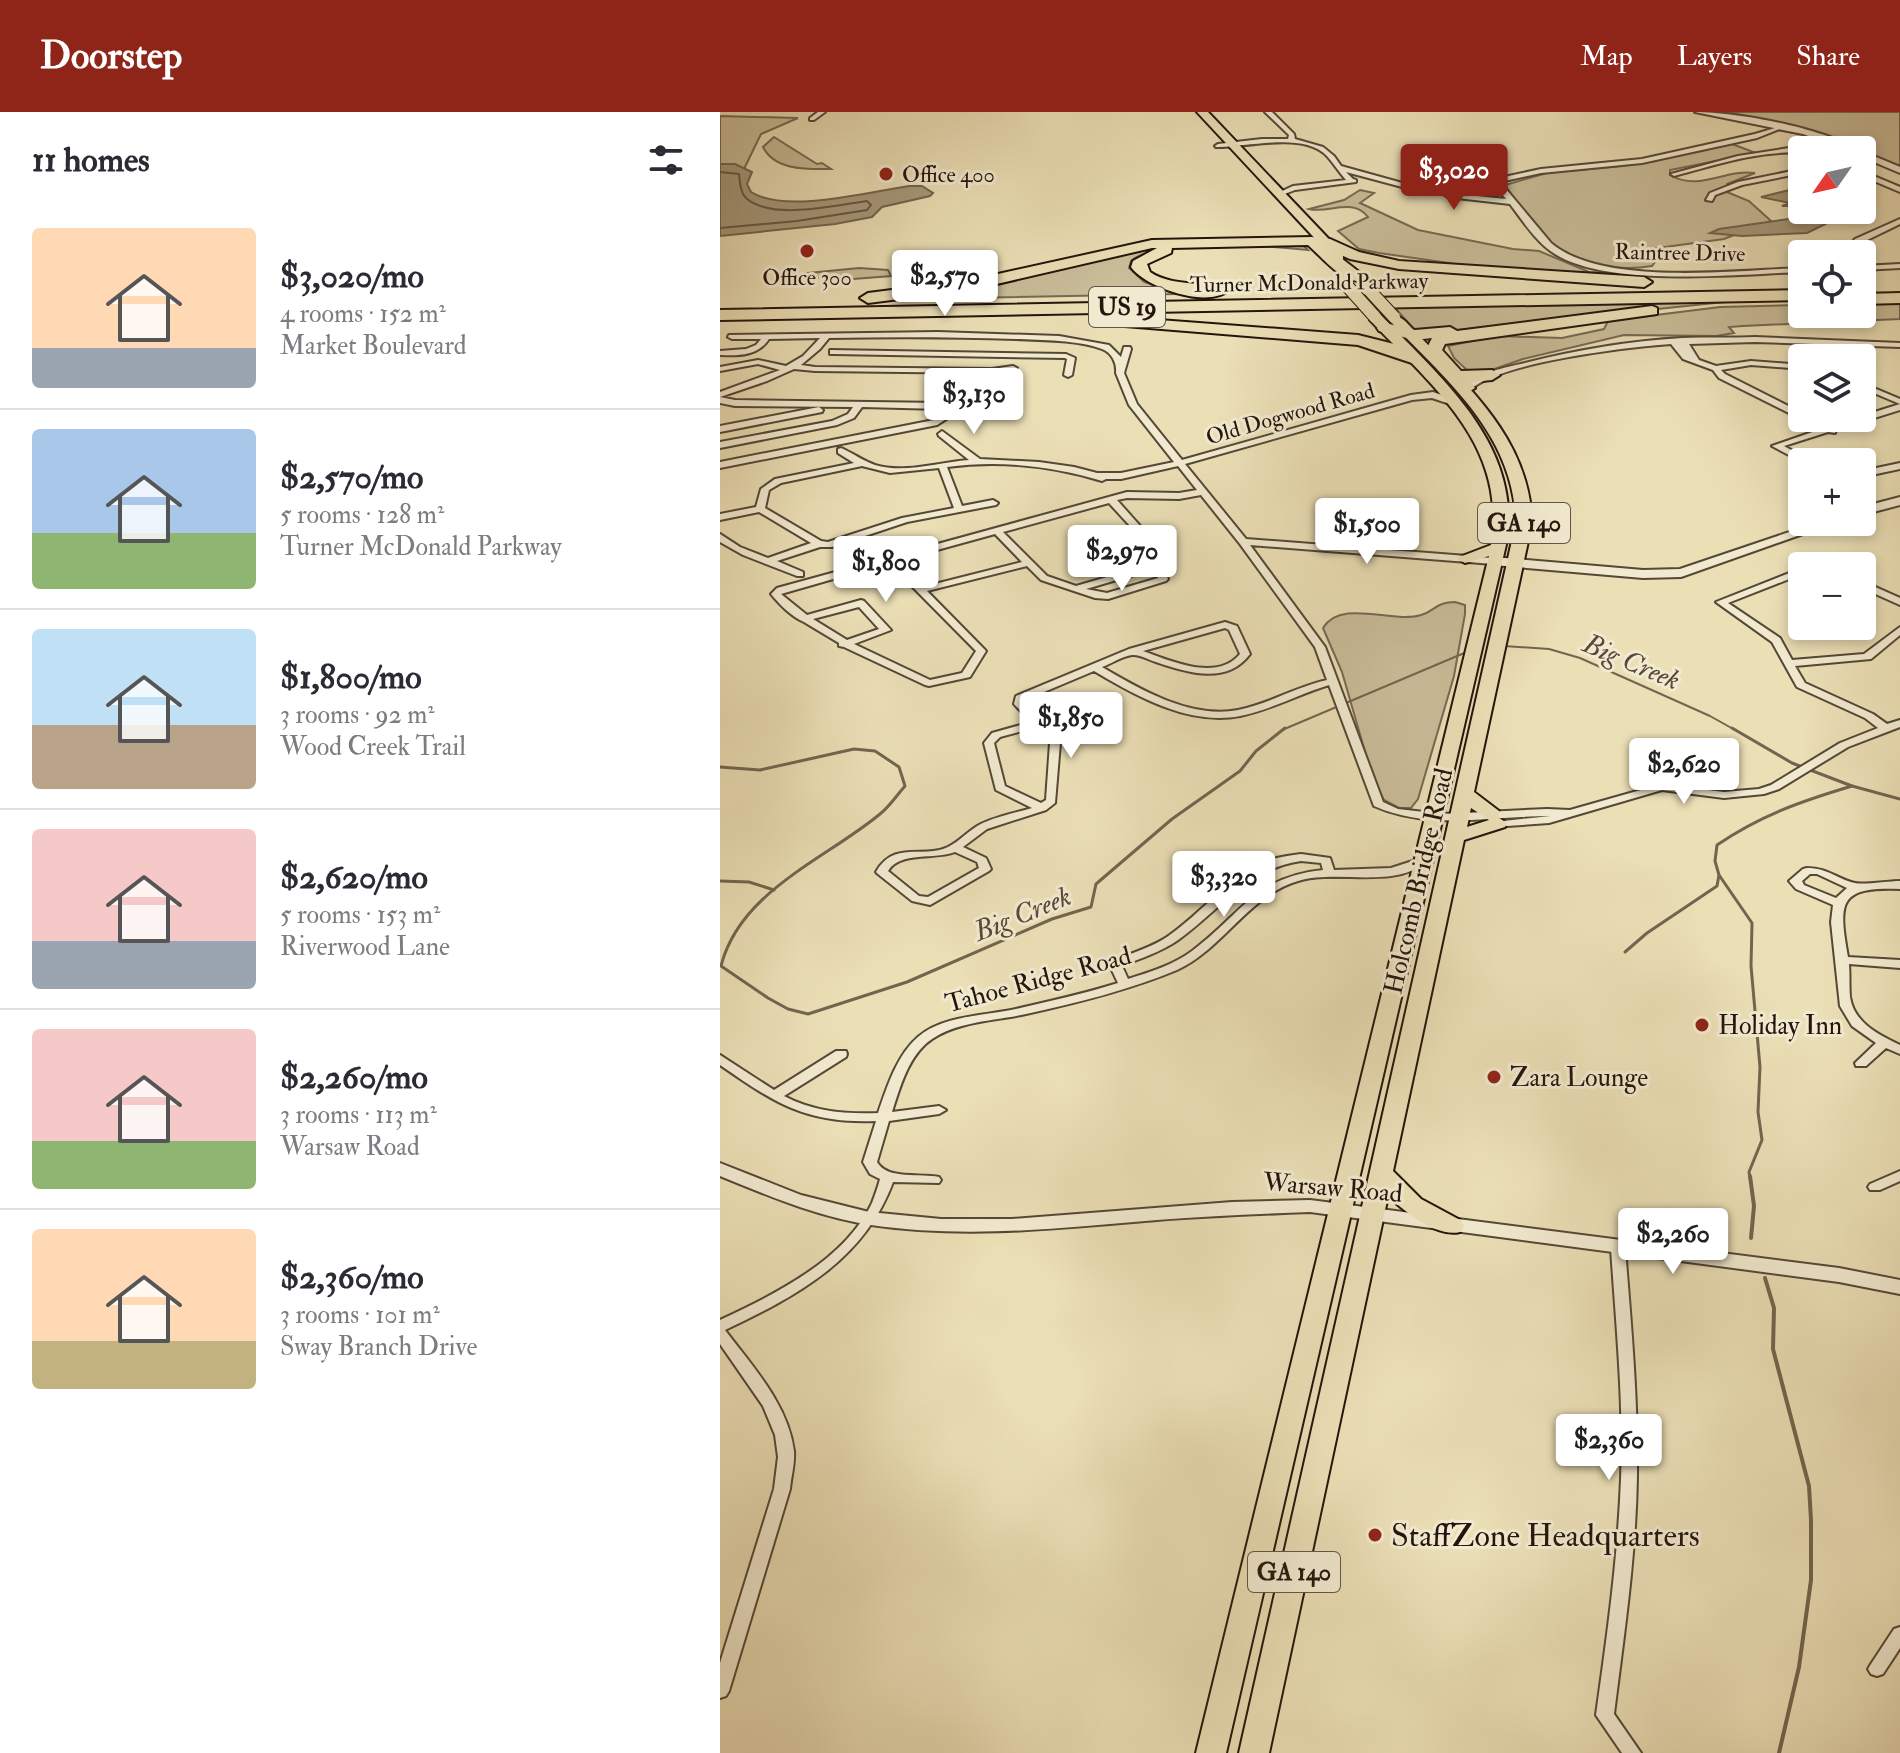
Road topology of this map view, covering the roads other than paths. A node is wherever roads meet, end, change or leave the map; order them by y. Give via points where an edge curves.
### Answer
1 (822, 112) edge
2 (1268, 112) edge
3 (1699, 112) edge
4 (1196, 114) edge
5 (812, 119) dead end
6 (1780, 127) junction
7 (1818, 136) edge
8 (1290, 144) junction
9 (1226, 146) junction
10 (1788, 150) edge
11 (1876, 160) edge
12 (1334, 164) junction
13 (1900, 170) edge
14 (1674, 174) dead end
15 (1788, 174) edge
16 (1876, 179) edge
17 (1267, 180) junction
18 (1350, 180) junction
19 (1386, 182) junction
20 (1496, 182) junction
21 (1406, 186) junction
22 (1900, 190) edge
23 (1280, 194) junction
24 (1710, 200) dead end
25 (1513, 202) junction
26 (1900, 221) edge
27 (1293, 225) junction
28 (1306, 240) junction
29 (1323, 240) junction
30 (1860, 240) edge
31 (1260, 241) junction
32 (1900, 266) edge
33 (1876, 267) edge
34 (1788, 270) edge
35 (1336, 274) junction
36 (1358, 278) junction
37 (1788, 286) edge
38 (1788, 286) edge
39 (1900, 286) edge
40 (1876, 287) edge
41 (1788, 295) edge
42 (1900, 295) edge
43 (1362, 296) junction
44 (1876, 296) edge
45 (1788, 302) edge
46 (720, 305) edge
47 (913, 311) junction
48 (720, 315) edge
49 (1604, 317) junction
50 (1395, 328) junction
51 (827, 335) junction
52 (766, 336) junction
53 (732, 337) dead end
54 (1332, 338) junction
55 (1900, 345) edge
56 (1684, 346) junction
57 (1127, 349) dead end
58 (833, 352) dead end
59 (882, 352) junction
60 (720, 353) edge
61 (997, 353) junction
62 (1412, 358) junction
63 (1788, 366) edge
64 (790, 368) junction
65 (1013, 368) dead end
66 (1716, 368) junction
67 (720, 369) edge
68 (1120, 369) junction
69 (876, 370) junction
70 (982, 371) junction
71 (1068, 375) dead end
72 (1492, 375) joint
73 (1435, 383) junction
74 (1465, 387) junction
75 (1876, 392) edge
76 (720, 398) edge
77 (1411, 398) junction
78 (1453, 402) junction
79 (826, 405) junction
80 (859, 405) junction
81 (1900, 405) edge
82 (1788, 409) edge
83 (1876, 414) edge
84 (720, 429) edge
85 (1828, 432) edge
86 (942, 434) dead end
87 (767, 436) junction
88 (721, 444) edge
89 (841, 451) dead end
90 (1788, 452) edge
91 (781, 453) junction
92 (978, 462) junction
93 (864, 463) junction
94 (1176, 464) junction
95 (720, 465) edge
96 (1900, 466) edge
97 (943, 467) junction
98 (1876, 471) edge
99 (1202, 492) junction
100 (1111, 499) junction
101 (1900, 501) edge
102 (993, 503) dead end
103 (1876, 507) edge
104 (760, 509) junction
105 (959, 509) junction
106 (720, 517) edge
107 (997, 531) junction
108 (1790, 536) edge
109 (720, 537) edge
110 (1243, 542) junction
111 (819, 544) junction
112 (1495, 554) junction
113 (1465, 558) joint
114 (772, 560) junction
115 (891, 560) junction
116 (1029, 563) junction
117 (1517, 563) junction
118 (1159, 565) junction
119 (800, 574) dead end
120 (1788, 576) edge
121 (1075, 589) junction
122 (921, 590) junction
123 (1876, 591) edge
124 (1900, 602) edge
125 (803, 619) junction
126 (1900, 630) edge
127 (843, 644) junction
128 (1133, 651) junction
129 (1791, 663) junction
130 (1094, 667) junction
131 (1336, 686) junction
132 (1039, 723) junction
133 (1900, 723) edge
134 (1886, 729) junction
135 (1465, 794) junction
136 (1042, 808) junction
137 (1433, 816) junction
138 (1495, 819) junction
139 (1459, 827) junction
140 (955, 848) junction
141 (1422, 861) junction
142 (1329, 873) junction
143 (1392, 874) junction
144 (1900, 885) edge
145 (1855, 887) junction
146 (1416, 889) junction
147 (1838, 903) junction
148 (1843, 960) junction
149 (1900, 964) edge
150 (1124, 983) junction
151 (1884, 1043) junction
152 (1900, 1050) edge
153 (841, 1054) dead end
154 (722, 1063) edge
155 (1861, 1063) dead end
156 (774, 1096) junction
157 (939, 1110) dead end
158 (883, 1118) junction
159 (720, 1169) edge
160 (1382, 1172) junction
161 (1900, 1176) edge
162 (888, 1177) junction
163 (934, 1180) dead end
164 (1875, 1187) dead end
165 (1341, 1209) junction
166 (1373, 1213) junction
167 (868, 1220) junction
168 (1452, 1226) junction
169 (1618, 1248) junction
170 (1900, 1287) edge
171 (720, 1326) edge
172 (720, 1333) edge
173 (1900, 1634) edge
174 (1877, 1669) dead end
175 (720, 1691) edge
176 (1211, 1753) edge
177 (1254, 1753) edge
178 (1632, 1753) edge

1 - 5 street
2 - 8 street via 1294,138
3 - 6 street
4 - 9 main road, Holcomb Bridge Road / GA 140
6 - 7 street
6 - 20 street via 1642,161 1541,171
8 - 9 street
8 - 12 street
9 - 17 main road, Holcomb Bridge Road / GA 140
9 - 27 main road, Holcomb Bridge Road / GA 140
10 - 14 street
11 - 13 street
12 - 18 street
12 - 19 street
15 - 24 street via 1732,185
16 - 22 street
17 - 18 street
17 - 23 main road, Holcomb Bridge Road / GA 140
18 - 19 street
18 - 23 street via 1288,188
19 - 21 street
20 - 21 street via 1452,189
20 - 25 street, Raintree Drive
21 - 25 street
23 - 29 main road, Holcomb Bridge Road / GA 140
25 - 34 street, Raintree Drive via 1554,250 1593,267 1638,272
26 - 30 street
27 - 28 main road, Holcomb Bridge Road / GA 140
27 - 31 highway via 1285,237
28 - 31 highway
28 - 35 main road, Holcomb Bridge Road / GA 140
28 - 36 highway via 1317,242
29 - 36 main road, Holcomb Bridge Road / GA 140
29 - 37 highway via 1360,257 1411,266 1601,281
31 - 46 highway via 1140,246 1000,279 907,294
32 - 33 street
35 - 43 highway via 1306,253 1275,247 1167,250 1147,255 1138,265 1152,280 1189,289
35 - 50 main road, Holcomb Bridge Road / GA 140, bridge
36 - 50 main road, Holcomb Bridge Road / GA 140, bridge
38 - 43 highway, Turner McDonald Parkway / US 19
39 - 40 highway
41 - 47 highway, Turner McDonald Parkway / US 19
42 - 44 highway
43 - 46 highway, Turner McDonald Parkway / US 19
45 - 49 highway
47 - 48 highway, Turner McDonald Parkway / US 19
47 - 54 highway
49 - 50 highway
49 - 74 highway via 1438,341 1434,350
50 - 54 highway
50 - 62 main road, Holcomb Bridge Road / GA 140
50 - 74 main road, Holcomb Bridge Road / GA 140
51 - 52 street
51 - 64 street
51 - 68 street via 1066,338 1109,349
52 - 53 street
52 - 60 street via 756,349
54 - 62 highway via 1369,342
55 - 56 street via 1762,339
56 - 66 street via 1686,357
56 - 72 street via 1672,341 1586,350
57 - 68 street
58 - 59 street
59 - 61 street
59 - 69 street
61 - 70 street
61 - 71 street via 1069,356
62 - 73 main road, Holcomb Bridge Road / GA 140
63 - 66 street
64 - 67 street via 758,362
64 - 69 street
64 - 76 street
65 - 70 street
66 - 82 street
68 - 94 street via 1133,405
69 - 70 street
72 - 74 highway via 1470,377
73 - 77 street, Old Dogwood Road
73 - 78 main road, Holcomb Bridge Road / GA 140
74 - 117 main road, Holcomb Bridge Road / GA 140 via 1505,442 1521,482 1525,509
75 - 81 street
76 - 79 street
77 - 78 street, Old Dogwood Road via 1433,395
77 - 94 street, Old Dogwood Road
78 - 112 main road, Holcomb Bridge Road / GA 140 via 1485,442 1496,468 1503,508
79 - 80 street
79 - 84 street
80 - 87 street via 844,420
80 - 91 street via 956,410 937,422
81 - 83 street
85 - 90 street via 1776,446
86 - 92 street
87 - 88 street
87 - 91 street
89 - 93 street
91 - 95 street
92 - 94 street, Old Dogwood Road via 1072,469 1111,480 1128,480
92 - 97 street, Old Dogwood Road
93 - 97 street, Old Dogwood Road via 888,473
93 - 104 street via 778,481 765,489
94 - 99 street
96 - 98 street
97 - 105 street
99 - 100 street
99 - 110 street
100 - 107 street
100 - 118 street via 1146,538
101 - 103 street
102 - 105 street
104 - 106 street
104 - 111 street
105 - 111 street
107 - 115 street
107 - 116 street
108 - 117 street via 1681,573
109 - 114 street via 731,549
110 - 113 street
110 - 131 street via 1307,626
111 - 114 street
112 - 113 main road
112 - 117 street
112 - 137 main road, Holcomb Bridge Road / GA 140
114 - 119 street
115 - 122 street
115 - 125 street via 778,591 777,596
116 - 121 street via 1044,578
116 - 122 street
117 - 135 main road, Holcomb Bridge Road / GA 140
118 - 121 street
118 - 121 street via 1163,579 1108,596
120 - 129 street via 1721,602 1776,640
122 - 127 street via 981,651 966,675 929,683
123 - 124 street
125 - 127 street
125 - 127 street via 861,603 886,630
126 - 129 street via 1867,657
128 - 128 street via 1225,625 1233,628 1245,654 1234,665 1205,672
128 - 130 street
129 - 134 street via 1801,685
130 - 131 street via 1139,692 1213,715 1241,712 1307,688
130 - 132 street via 1020,698 1019,704
131 - 137 street via 1378,804 1402,814
132 - 136 street via 1055,743 1051,801
132 - 136 street via 996,735 989,743 1000,788
133 - 134 street
134 - 138 street via 1760,792 1654,788 1549,820
135 - 138 main road
135 - 139 main road, Holcomb Bridge Road / GA 140
136 - 140 street via 983,827
137 - 139 street
137 - 141 main road, Holcomb Bridge Road / GA 140
138 - 139 main road
139 - 160 main road, Holcomb Bridge Road / GA 140
140 - 140 street via 943,854 899,857 882,872 916,899 937,899 985,869 982,860
141 - 143 street, Tahoe Ridge Road
141 - 146 main road, Holcomb Bridge Road / GA 140
142 - 143 street, Tahoe Ridge Road
142 - 150 street, Tahoe Ridge Road via 1278,884 1194,957
142 - 150 street via 1326,860 1314,857 1253,870 1171,940 1115,964
143 - 146 street
144 - 145 street
145 - 147 street
145 - 147 street via 1819,871 1807,871 1795,881
146 - 165 main road, Holcomb Bridge Road / GA 140
147 - 148 street via 1836,936
148 - 149 street
148 - 151 street via 1847,1010
150 - 158 street, Tahoe Ridge Road via 938,1030 911,1052
151 - 152 street
151 - 155 street
153 - 156 street
154 - 156 street
156 - 158 street via 826,1114
157 - 158 street
158 - 162 street, Tahoe Ridge Road via 870,1162
159 - 167 street, Warsaw Road via 816,1209
160 - 166 main road, Holcomb Bridge Road / GA 140
160 - 168 main road via 1405,1202
161 - 164 street
162 - 163 street
162 - 167 street via 882,1203
165 - 166 street, Warsaw Road
165 - 167 street, Warsaw Road via 1233,1206 989,1229
165 - 176 main road, Holcomb Bridge Road / GA 140
166 - 168 street, Warsaw Road
166 - 177 main road, Holcomb Bridge Road / GA 140
167 - 171 street via 810,1278
168 - 169 street, Warsaw Road
169 - 170 street, Warsaw Road
169 - 178 street via 1629,1478 1605,1715
172 - 175 street via 774,1412 786,1455 782,1489
173 - 174 street

